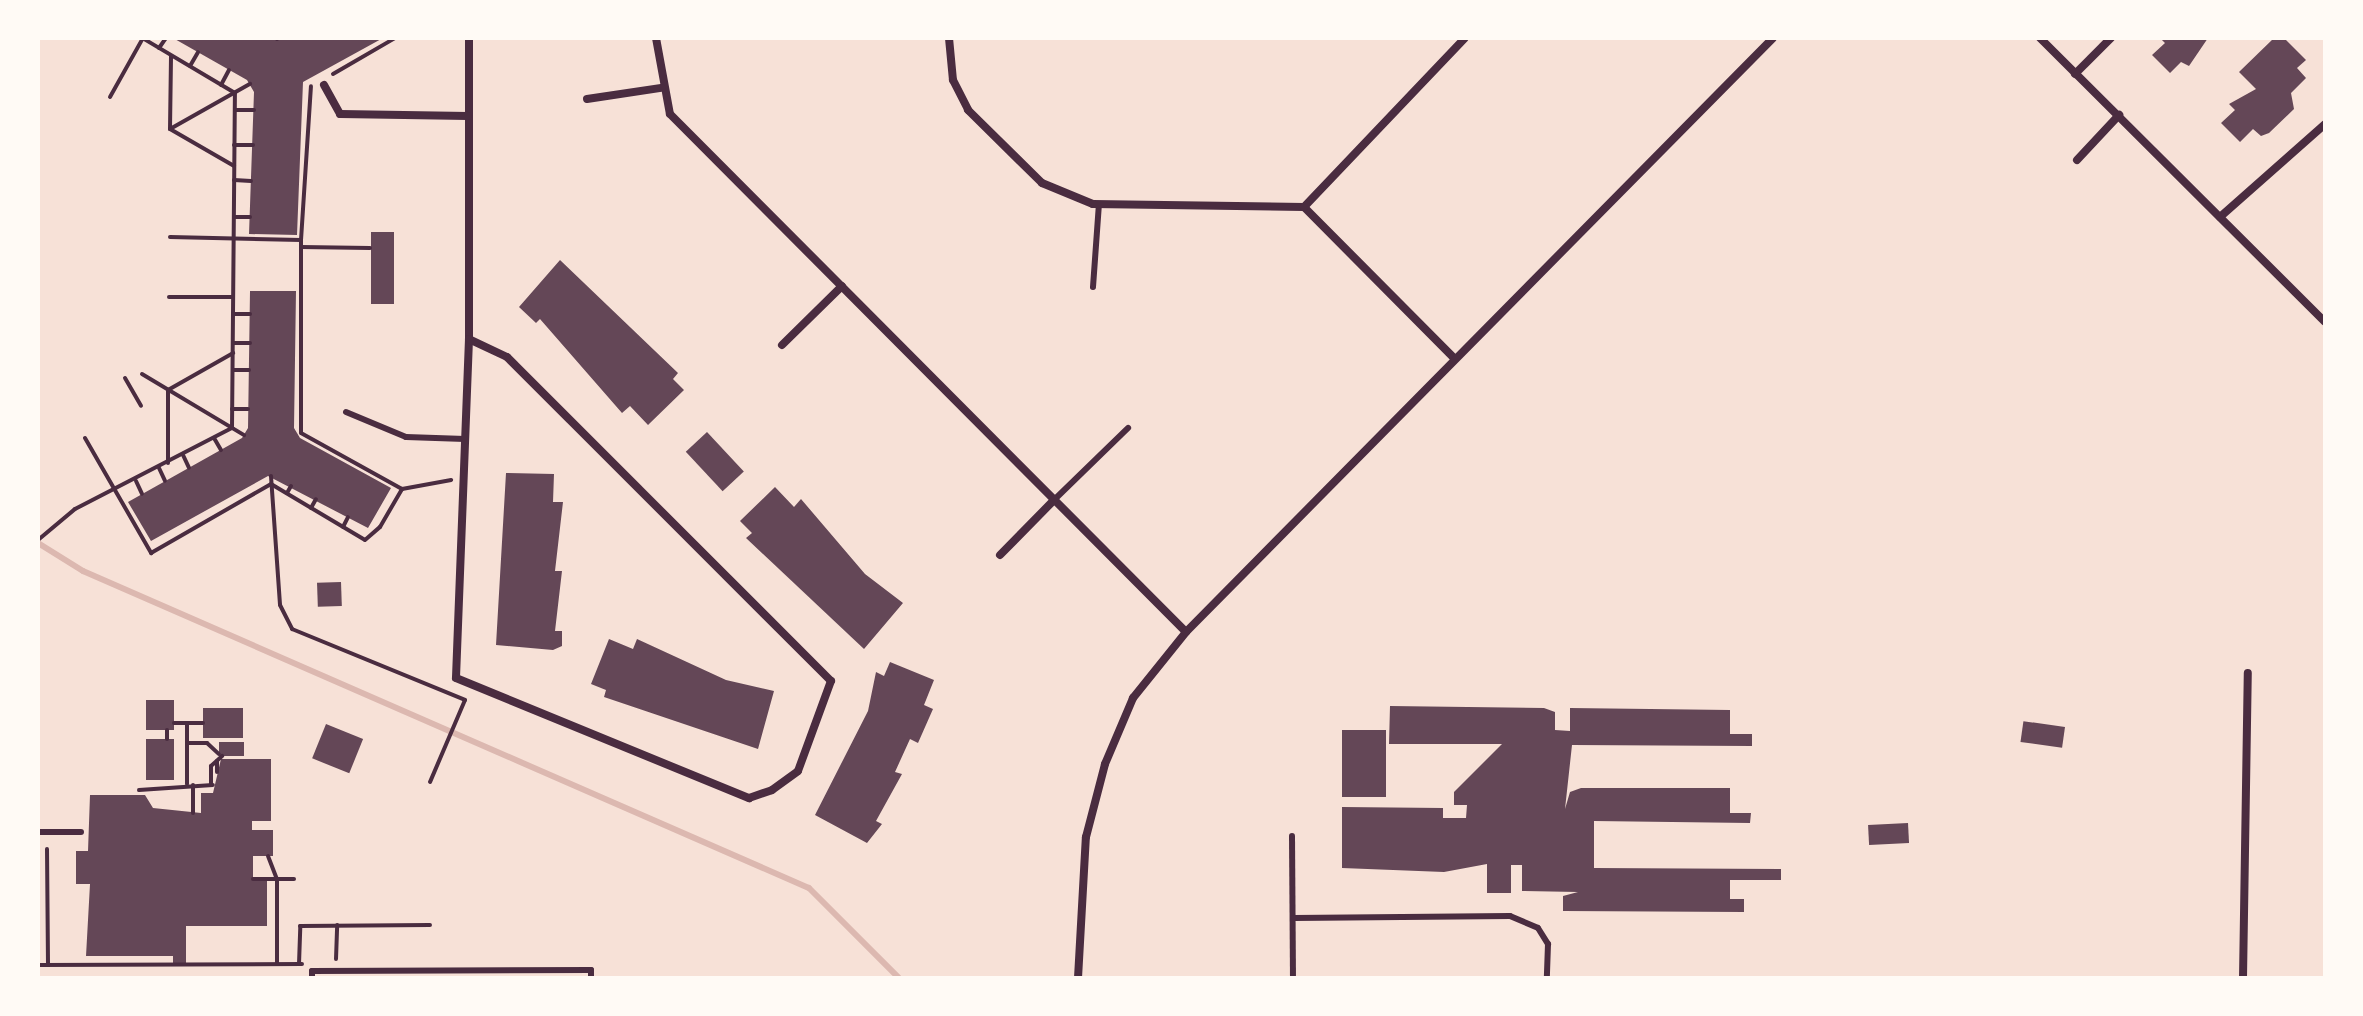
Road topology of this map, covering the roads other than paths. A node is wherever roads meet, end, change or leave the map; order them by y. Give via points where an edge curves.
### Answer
1 (469, 38) edge
2 (656, 38) edge
3 (949, 38) edge
4 (1465, 38) edge
5 (1773, 38) edge
6 (2040, 38) edge
7 (2111, 38) edge
8 (2075, 74) junction
9 (324, 85) dead end
10 (661, 88) junction
11 (587, 99) dead end
12 (2119, 115) junction
13 (468, 116) junction
14 (2325, 124) edge
15 (2077, 160) dead end
16 (1099, 204) junction
17 (1304, 207) junction
18 (2220, 217) junction
19 (842, 286) junction
20 (1093, 287) dead end
21 (2325, 322) edge
22 (469, 339) junction
23 (782, 345) dead end
24 (1454, 358) junction
25 (346, 412) dead end
26 (1128, 428) dead end
27 (465, 439) junction
28 (1055, 499) junction
29 (1000, 555) dead end
30 (1186, 632) junction
31 (2248, 673) dead end
32 (38, 832) edge
33 (81, 832) dead end
34 (1292, 836) dead end
35 (1294, 918) junction
36 (312, 978) edge
37 (591, 978) edge
38 (1078, 978) edge
39 (1293, 978) edge
40 (1547, 978) edge
41 (2243, 978) edge

1 - 13 street
2 - 10 street
3 - 16 street via 953,80 968,110 1042,183
4 - 17 street
5 - 24 street
6 - 8 street
7 - 8 street
8 - 12 street
9 - 13 street via 340,114
10 - 11 street
10 - 19 street via 670,114
12 - 15 street
12 - 18 street
13 - 22 street
14 - 18 street
16 - 17 street
16 - 20 lane
17 - 24 street
18 - 21 street
19 - 23 street
19 - 28 street
22 - 27 street
22 - 27 street via 507,357 831,681 798,771 749,798 456,678
24 - 30 street
25 - 27 lane via 406,437
26 - 28 lane
28 - 29 street
28 - 30 street
30 - 38 street via 1133,698 1105,764 1080,883
31 - 41 street
32 - 33 lane
34 - 35 lane
35 - 39 lane
35 - 40 lane via 1510,916 1538,928 1548,944
36 - 37 lane via 312,971 591,970

